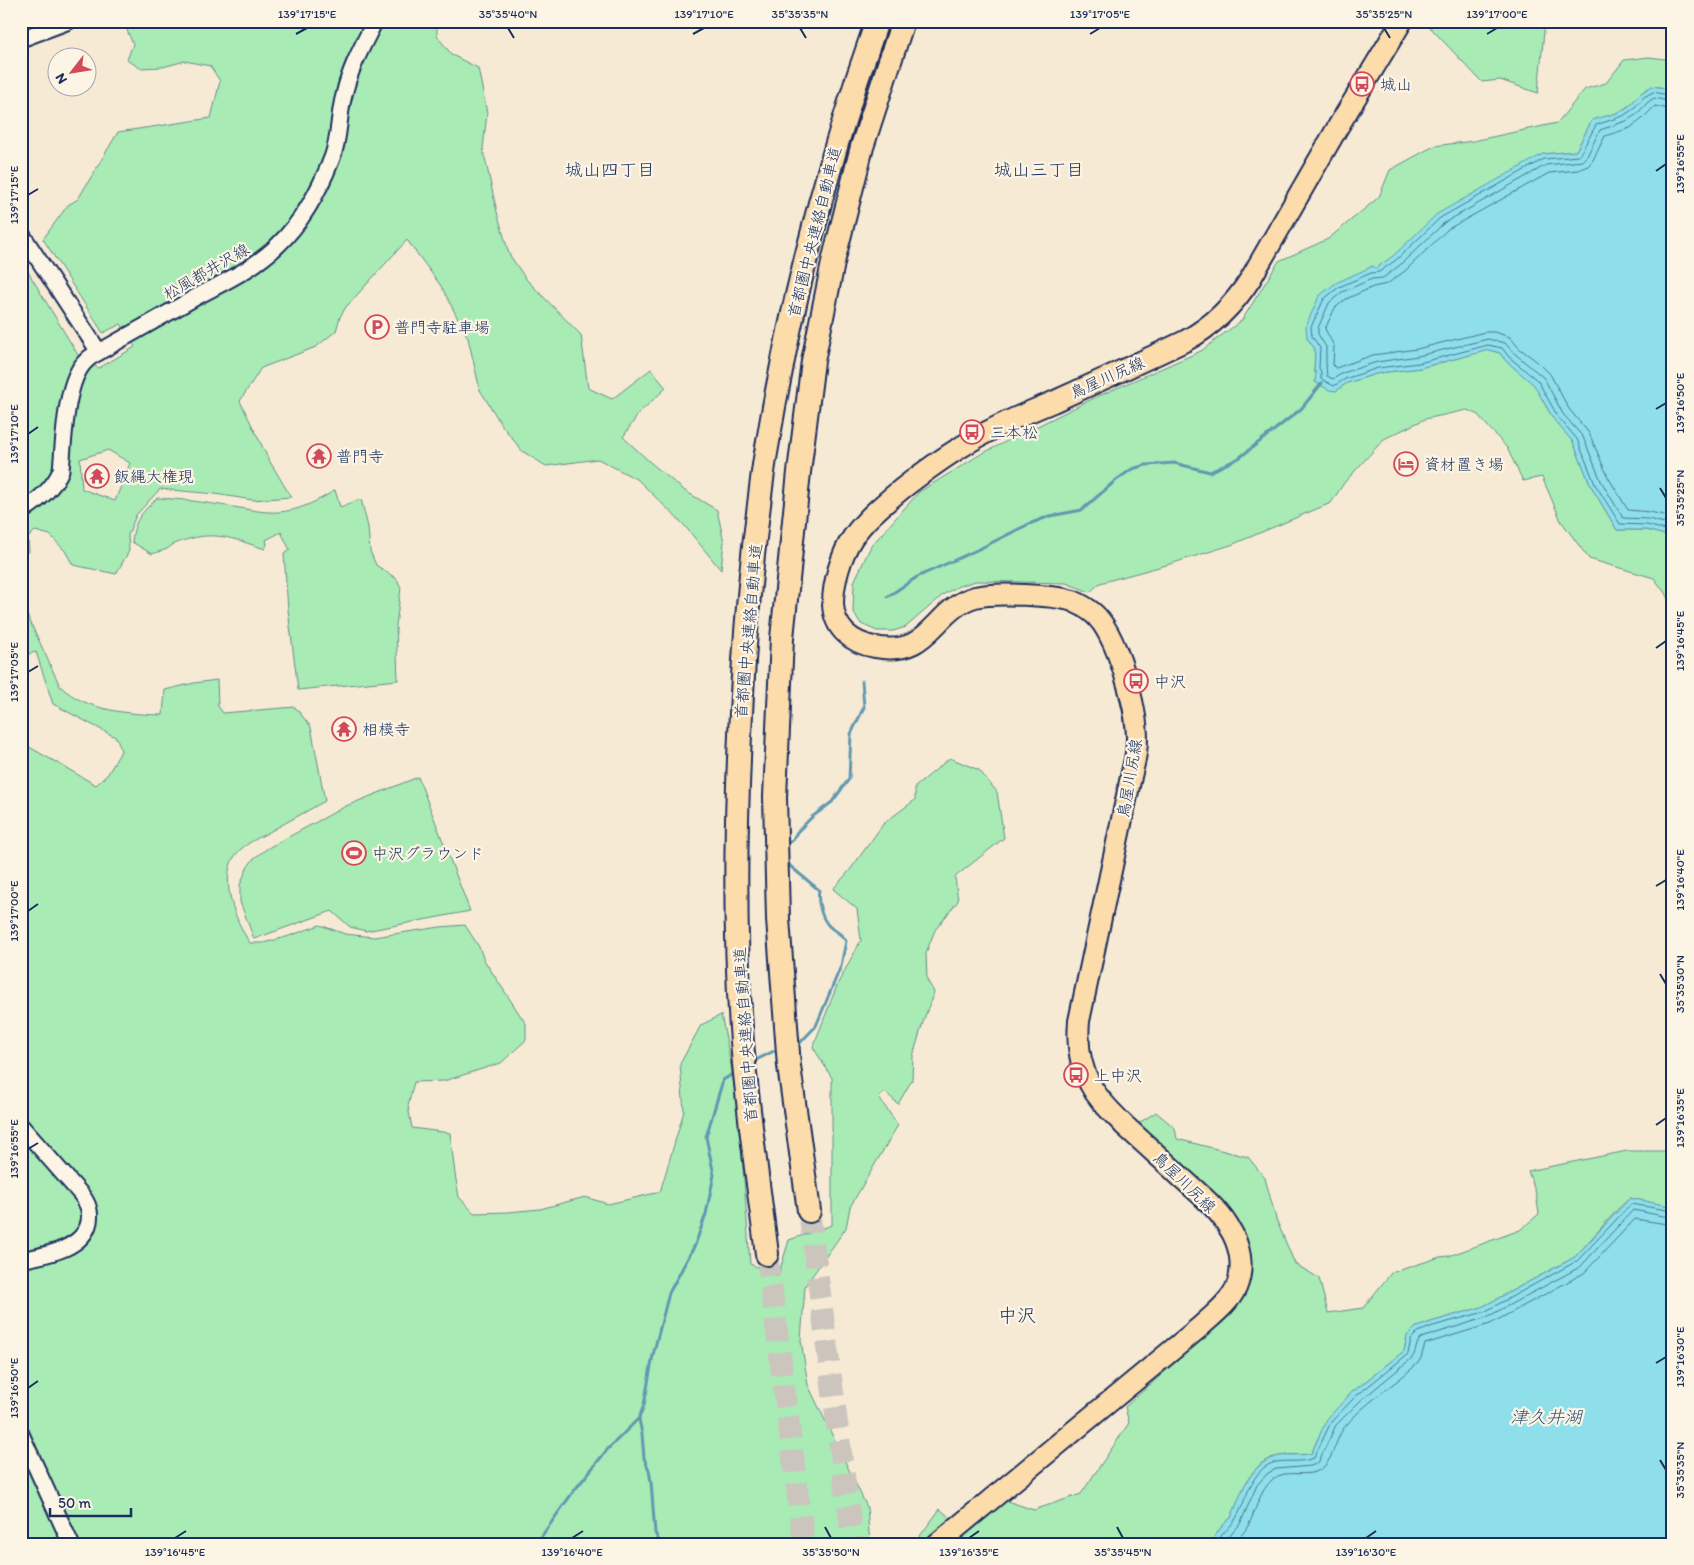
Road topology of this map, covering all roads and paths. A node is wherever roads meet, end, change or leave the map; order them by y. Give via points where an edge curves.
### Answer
1 (69, 21) edge
2 (375, 21) edge
3 (877, 21) edge
4 (903, 21) edge
5 (1402, 21) edge
6 (21, 40) edge
7 (21, 233) edge
8 (99, 352) junction
9 (21, 512) edge
10 (21, 1126) edge
11 (809, 1211) tunnel mouth
12 (767, 1254) tunnel mouth
13 (21, 1260) edge
14 (21, 1434) edge
15 (71, 1544) edge
16 (937, 1544) edge

1 - 6 street
2 - 8 street, 松風都井沢線 via 347,81 333,157 318,189 290,233 272,251 241,273
3 - 12 highway, 首都圏中央連絡自動車道 via 837,140 787,342 765,455 746,624 740,713 736,898 742,1042
4 - 11 highway, 首都圏中央連絡自動車道 via 862,147 834,258 813,361 782,638 775,798 777,881 789,1066
5 - 16 main road, 鳥屋川尻線 via 1252,278 1226,311 1185,341 990,430 943,459 873,514 853,538 842,561 834,592 834,615 847,635 868,645 893,648 911,645 925,637 964,602 990,595 1072,601 1089,609 1104,624 1133,701 1137,739 1082,1003 1078,1032 1080,1060 1090,1084 1104,1103 1222,1218 1232,1234 1240,1260 1240,1275 1231,1296 1200,1327
7 - 8 street
8 - 9 street, 松風都井沢線 via 85,361 71,385 57,480 41,498
10 - 13 street via 80,1193 89,1216 84,1234 77,1241 54,1252
14 - 15 street

